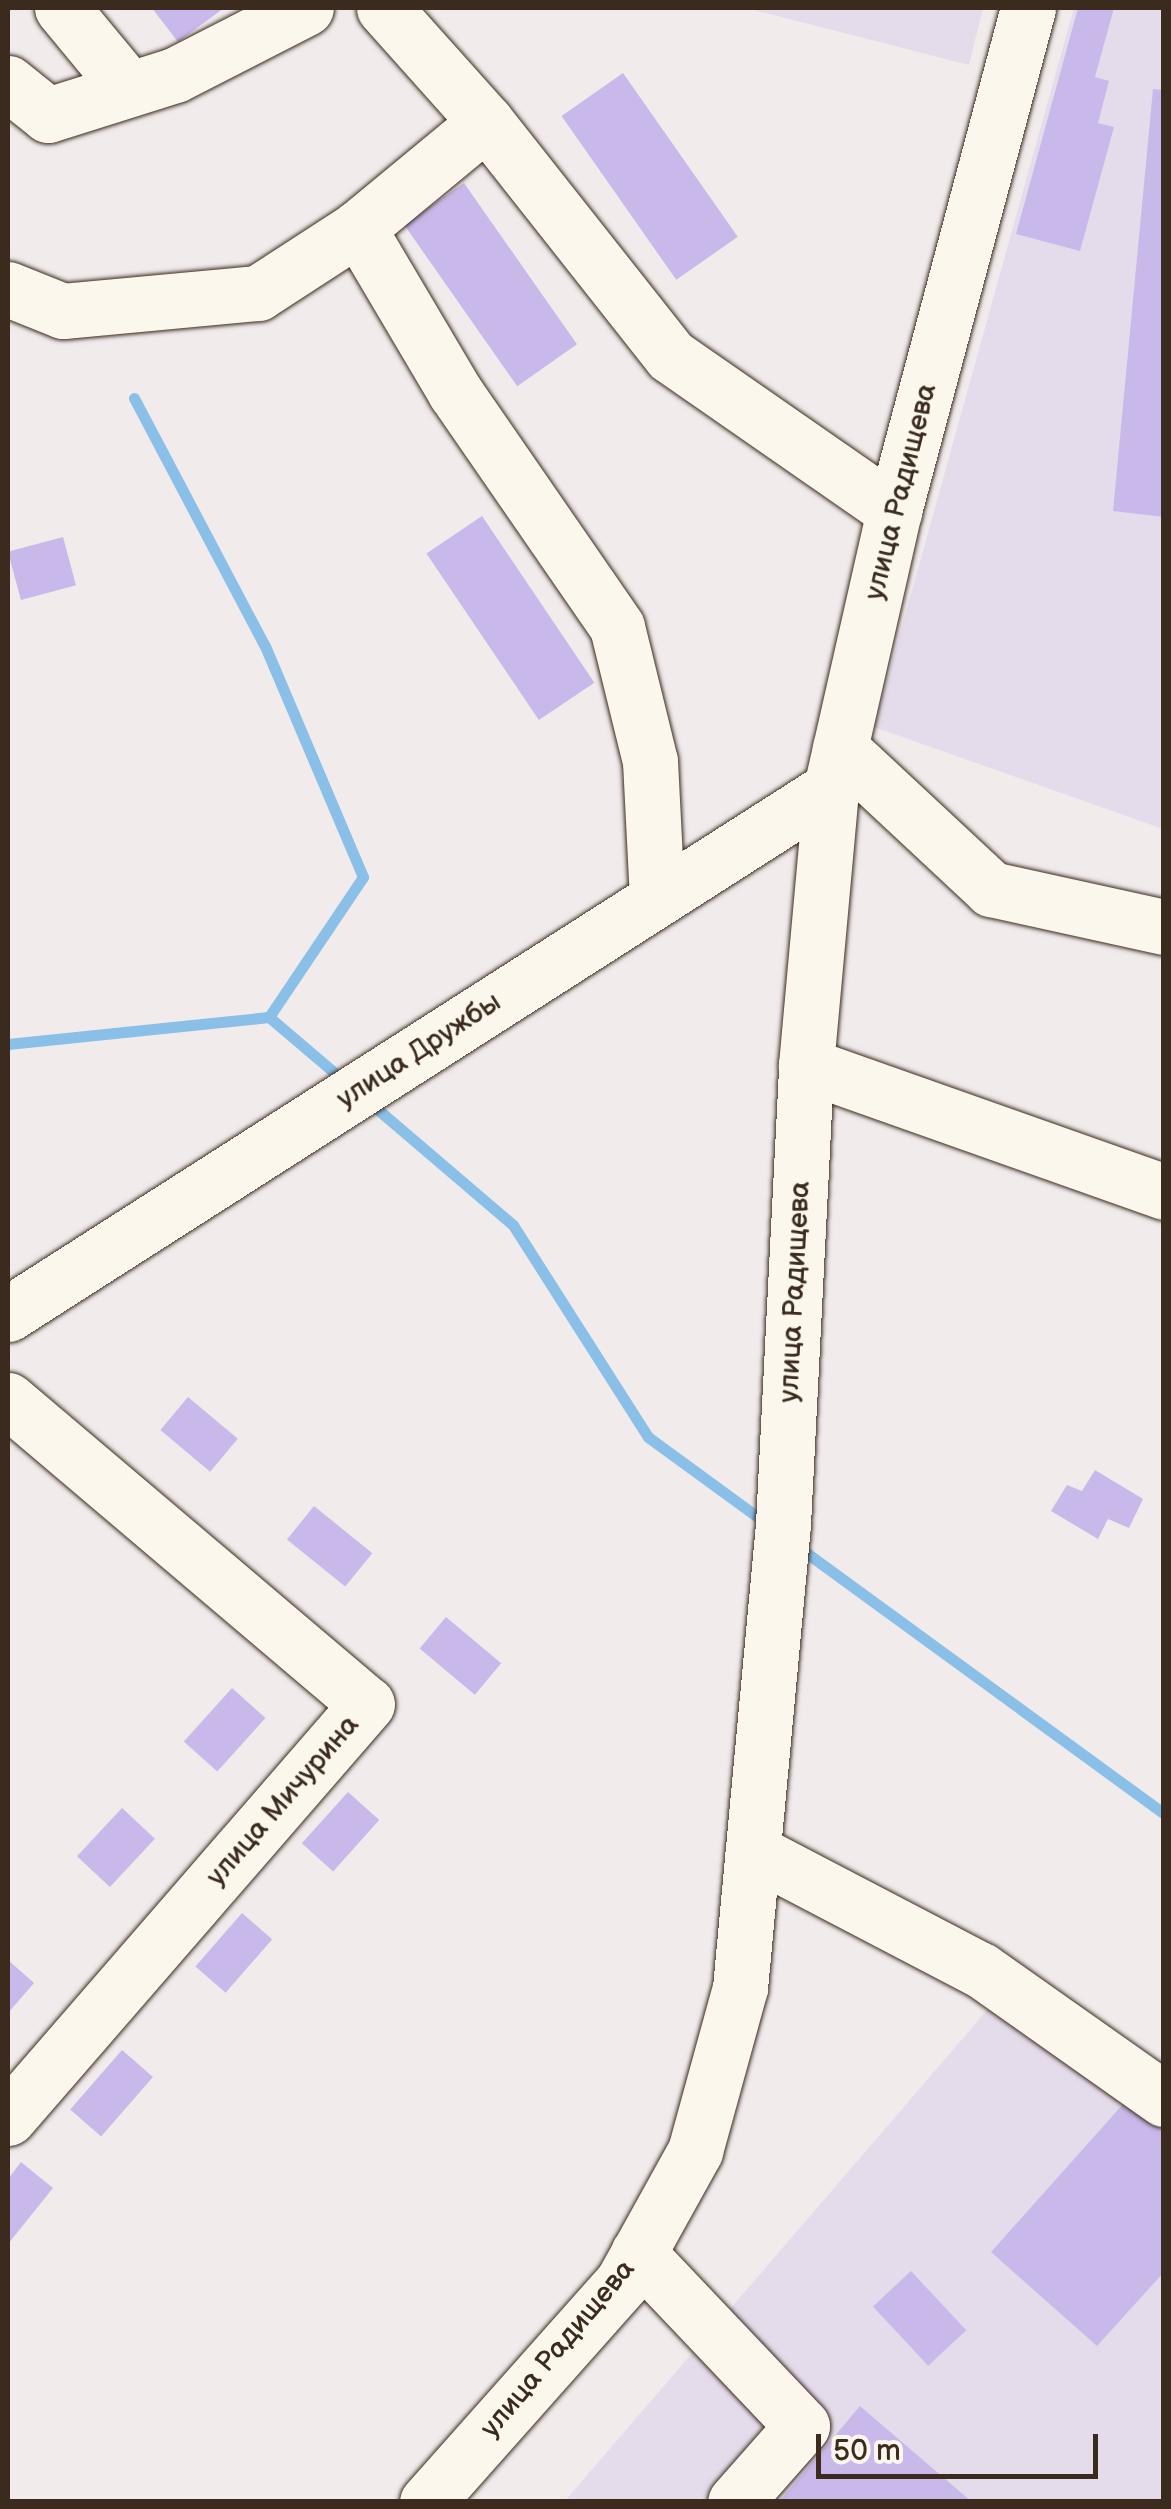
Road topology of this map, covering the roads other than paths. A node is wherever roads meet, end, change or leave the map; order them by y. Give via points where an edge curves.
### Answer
1 (62, 8) edge
2 (306, 8) edge
3 (384, 8) edge
4 (1028, 8) edge
5 (8, 82) edge
6 (129, 89) junction
7 (486, 122) junction
8 (358, 228) junction
9 (19, 301) edge
10 (894, 511) junction
11 (836, 768) junction
12 (657, 900) junction
13 (1164, 927) edge
14 (806, 1065) junction
15 (1164, 1192) edge
16 (8, 1314) edge
17 (8, 1400) edge
18 (753, 1852) junction
19 (1164, 2098) edge
20 (8, 2118) edge
21 (638, 2252) junction
22 (428, 2502) edge
23 (736, 2502) edge

1 - 6 street
2 - 6 street
3 - 7 street
4 - 10 street, улица Радищева
5 - 6 street via 48,115
7 - 8 street
7 - 10 street via 672,356
8 - 9 street via 258,294 62,311
8 - 12 street via 455,392 617,627 650,761
10 - 11 street, улица Радищева
11 - 12 street, улица Дружбы
11 - 13 street via 991,889
11 - 14 street, улица Радищева
12 - 16 street, улица Дружбы
14 - 15 street
14 - 18 street, улица Радищева via 783,1524
17 - 20 street, улица Мичурина via 367,1704
18 - 19 street via 981,1970
18 - 21 street, улица Радищева via 740,1988 695,2151
21 - 22 street, улица Радищева
21 - 23 street via 802,2426

